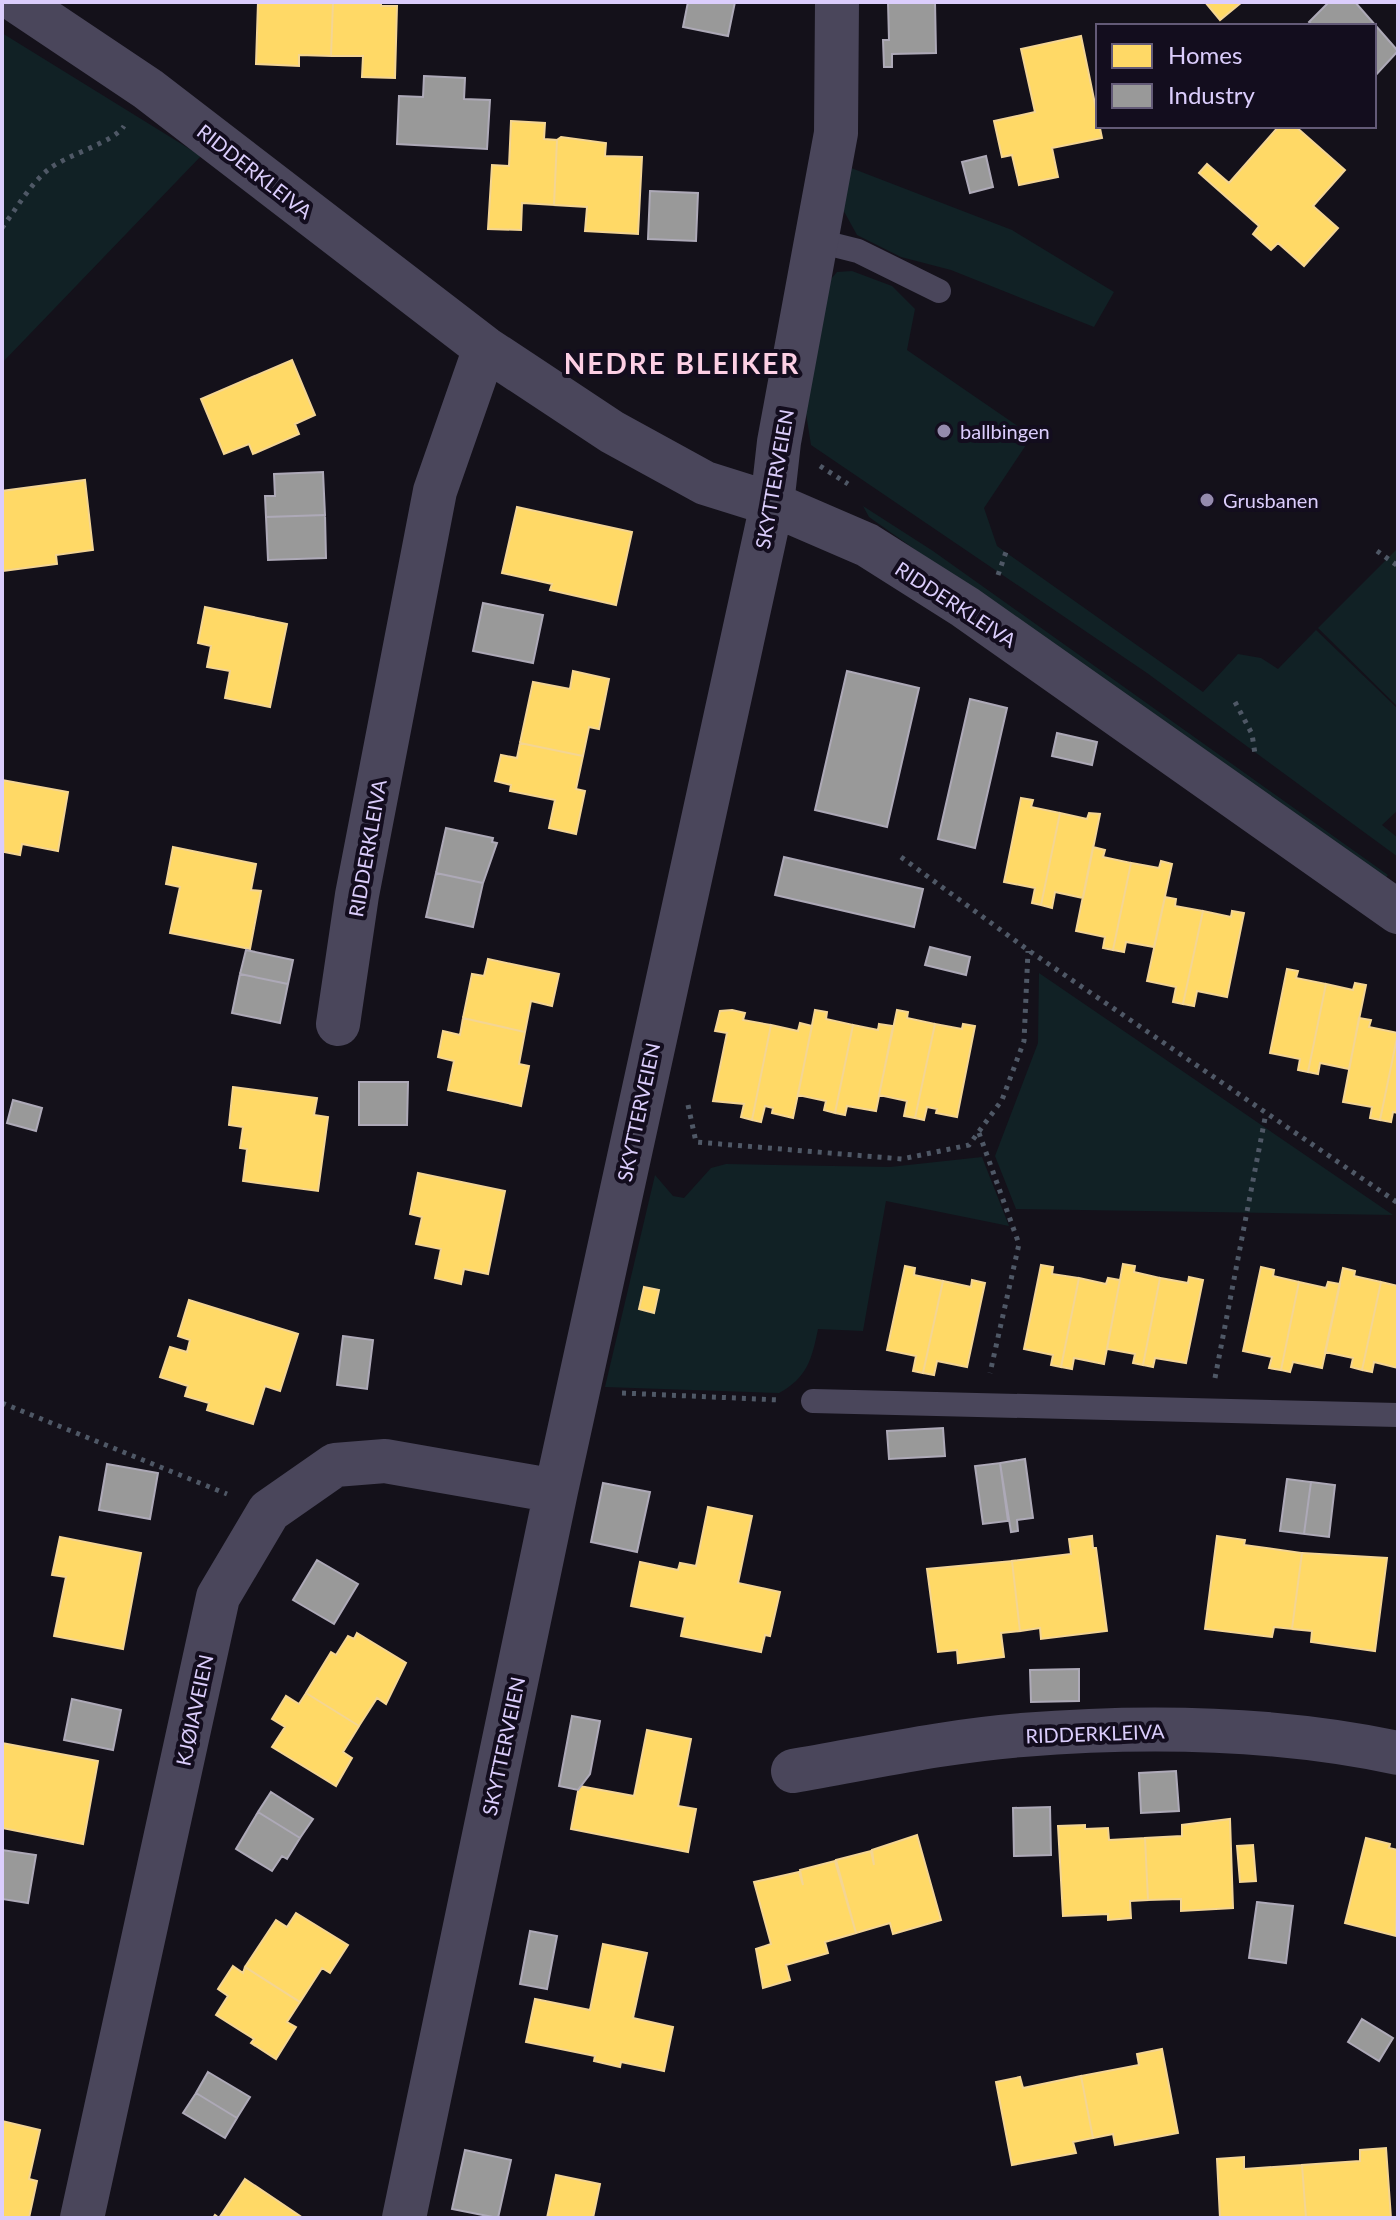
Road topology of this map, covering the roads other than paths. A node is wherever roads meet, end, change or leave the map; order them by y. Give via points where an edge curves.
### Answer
1 (18, 2) edge
2 (837, 2) edge
3 (818, 241) junction
4 (939, 291) dead end
5 (485, 348) junction
6 (772, 504) junction
7 (1398, 912) edge
8 (338, 1024) dead end
9 (813, 1401) road end
10 (1398, 1415) edge
11 (556, 1491) junction
12 (1398, 1753) edge
13 (793, 1771) dead end
14 (82, 2218) edge
15 (404, 2218) edge

1 - 5 street, RIDDERKLEIVA via 148,89
2 - 3 street, SKYTTERVEIEN via 836,133
3 - 4 lane via 869,256
3 - 6 street, SKYTTERVEIEN
5 - 6 street, RIDDERKLEIVA via 643,452 705,483
5 - 8 street, RIDDERKLEIVA via 435,491 357,895
6 - 7 street, RIDDERKLEIVA via 867,545 965,607
6 - 11 street, SKYTTERVEIEN
9 - 10 lane
11 - 14 street, KJØIAVEIEN via 385,1461 335,1465 269,1511 218,1597
11 - 15 street, SKYTTERVEIEN
12 - 13 street, RIDDERKLEIVA via 1164,1728 1020,1735

